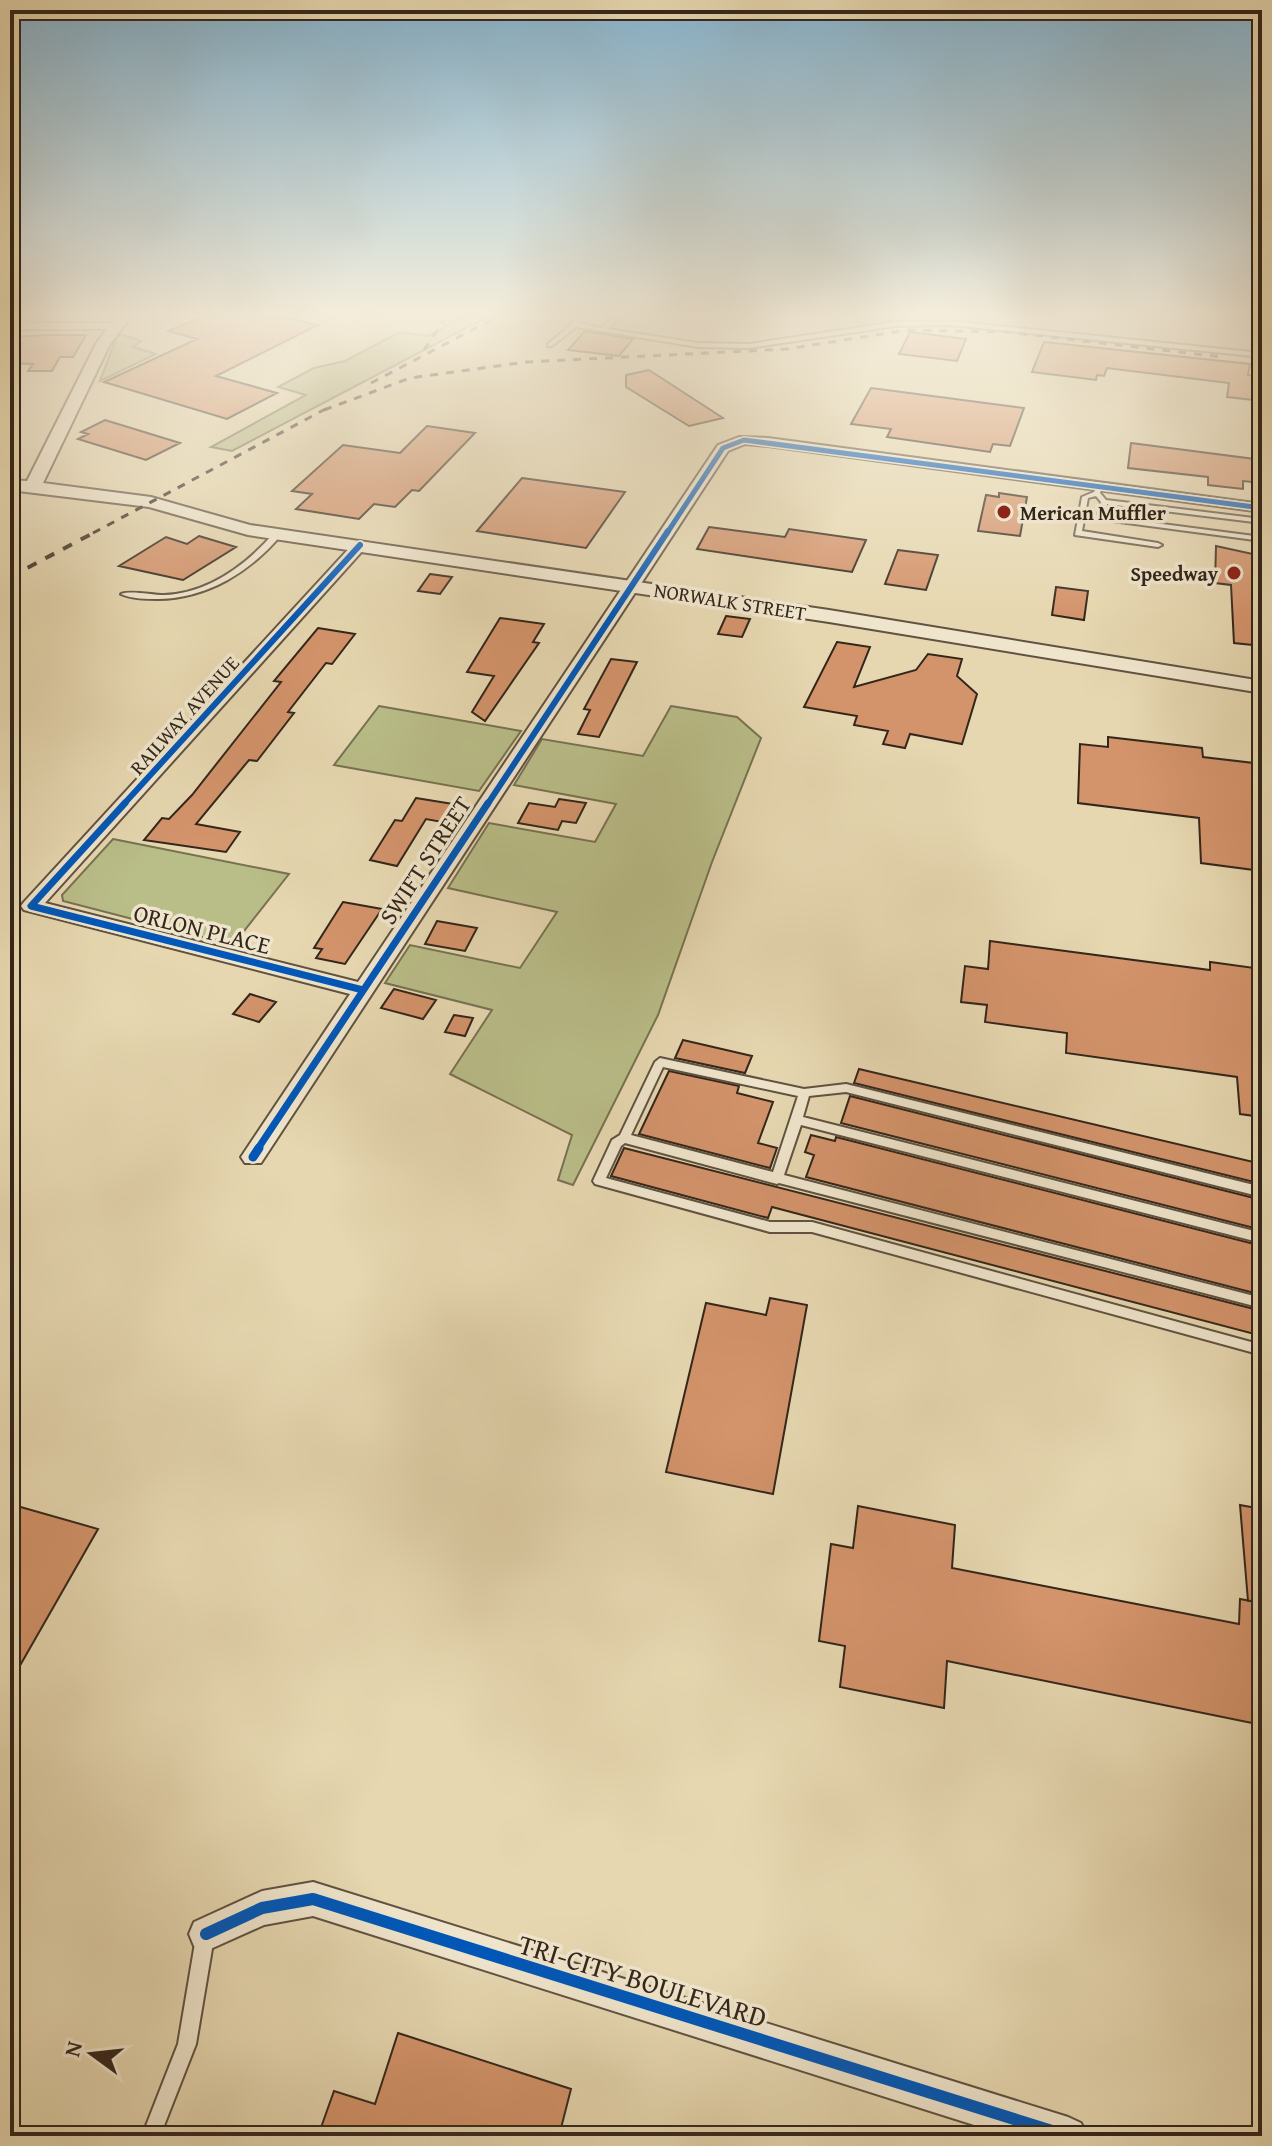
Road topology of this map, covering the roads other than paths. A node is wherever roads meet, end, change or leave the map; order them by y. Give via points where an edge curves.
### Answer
1 (68, 418) edge
2 (10, 485) edge
3 (33, 486) junction
4 (1100, 494) junction
5 (1262, 508) edge
6 (1114, 520) junction
7 (1262, 521) edge
8 (278, 534) junction
9 (1111, 538) junction
10 (1262, 539) edge
11 (360, 545) junction
12 (1158, 545) dead end
13 (629, 585) junction
14 (125, 594) dead end
15 (1262, 687) edge
16 (31, 906) joint
17 (363, 990) junction
18 (804, 1093) junction
19 (797, 1120) junction
20 (624, 1138) junction
21 (253, 1157) dead end
22 (777, 1179) junction
23 (1262, 1192) edge
24 (1262, 1238) edge
25 (1262, 1303) edge
26 (1262, 1350) edge
27 (206, 1934) joint
28 (151, 2136) edge
29 (1068, 2136) edge

1 - 3 street
2 - 3 street, NORWALK STREET
3 - 8 street, NORWALK STREET via 151,502 212,522
4 - 5 street, SWIFT STREET
4 - 6 lane via 1102,514
4 - 7 lane
4 - 9 lane via 1085,497 1078,533
4 - 13 street, SWIFT STREET via 744,440 723,448
6 - 9 lane
6 - 10 lane
8 - 11 street, NORWALK STREET
8 - 14 lane via 259,555 212,587 159,599
9 - 12 lane
11 - 13 street, NORWALK STREET
11 - 16 street, RAILWAY AVENUE
13 - 15 street, NORWALK STREET
13 - 17 street, SWIFT STREET
16 - 17 street, ORLON PLACE
17 - 21 street, SWIFT STREET
18 - 19 lane
18 - 20 lane via 660,1062
18 - 23 lane via 846,1088
19 - 22 lane
19 - 24 lane
20 - 22 lane
20 - 26 lane via 616,1143 599,1181 770,1227 812,1227
22 - 25 lane
27 - 28 lane via 187,2044
27 - 29 street, TRI-CITY BOULEVARD via 262,1908 313,1899

